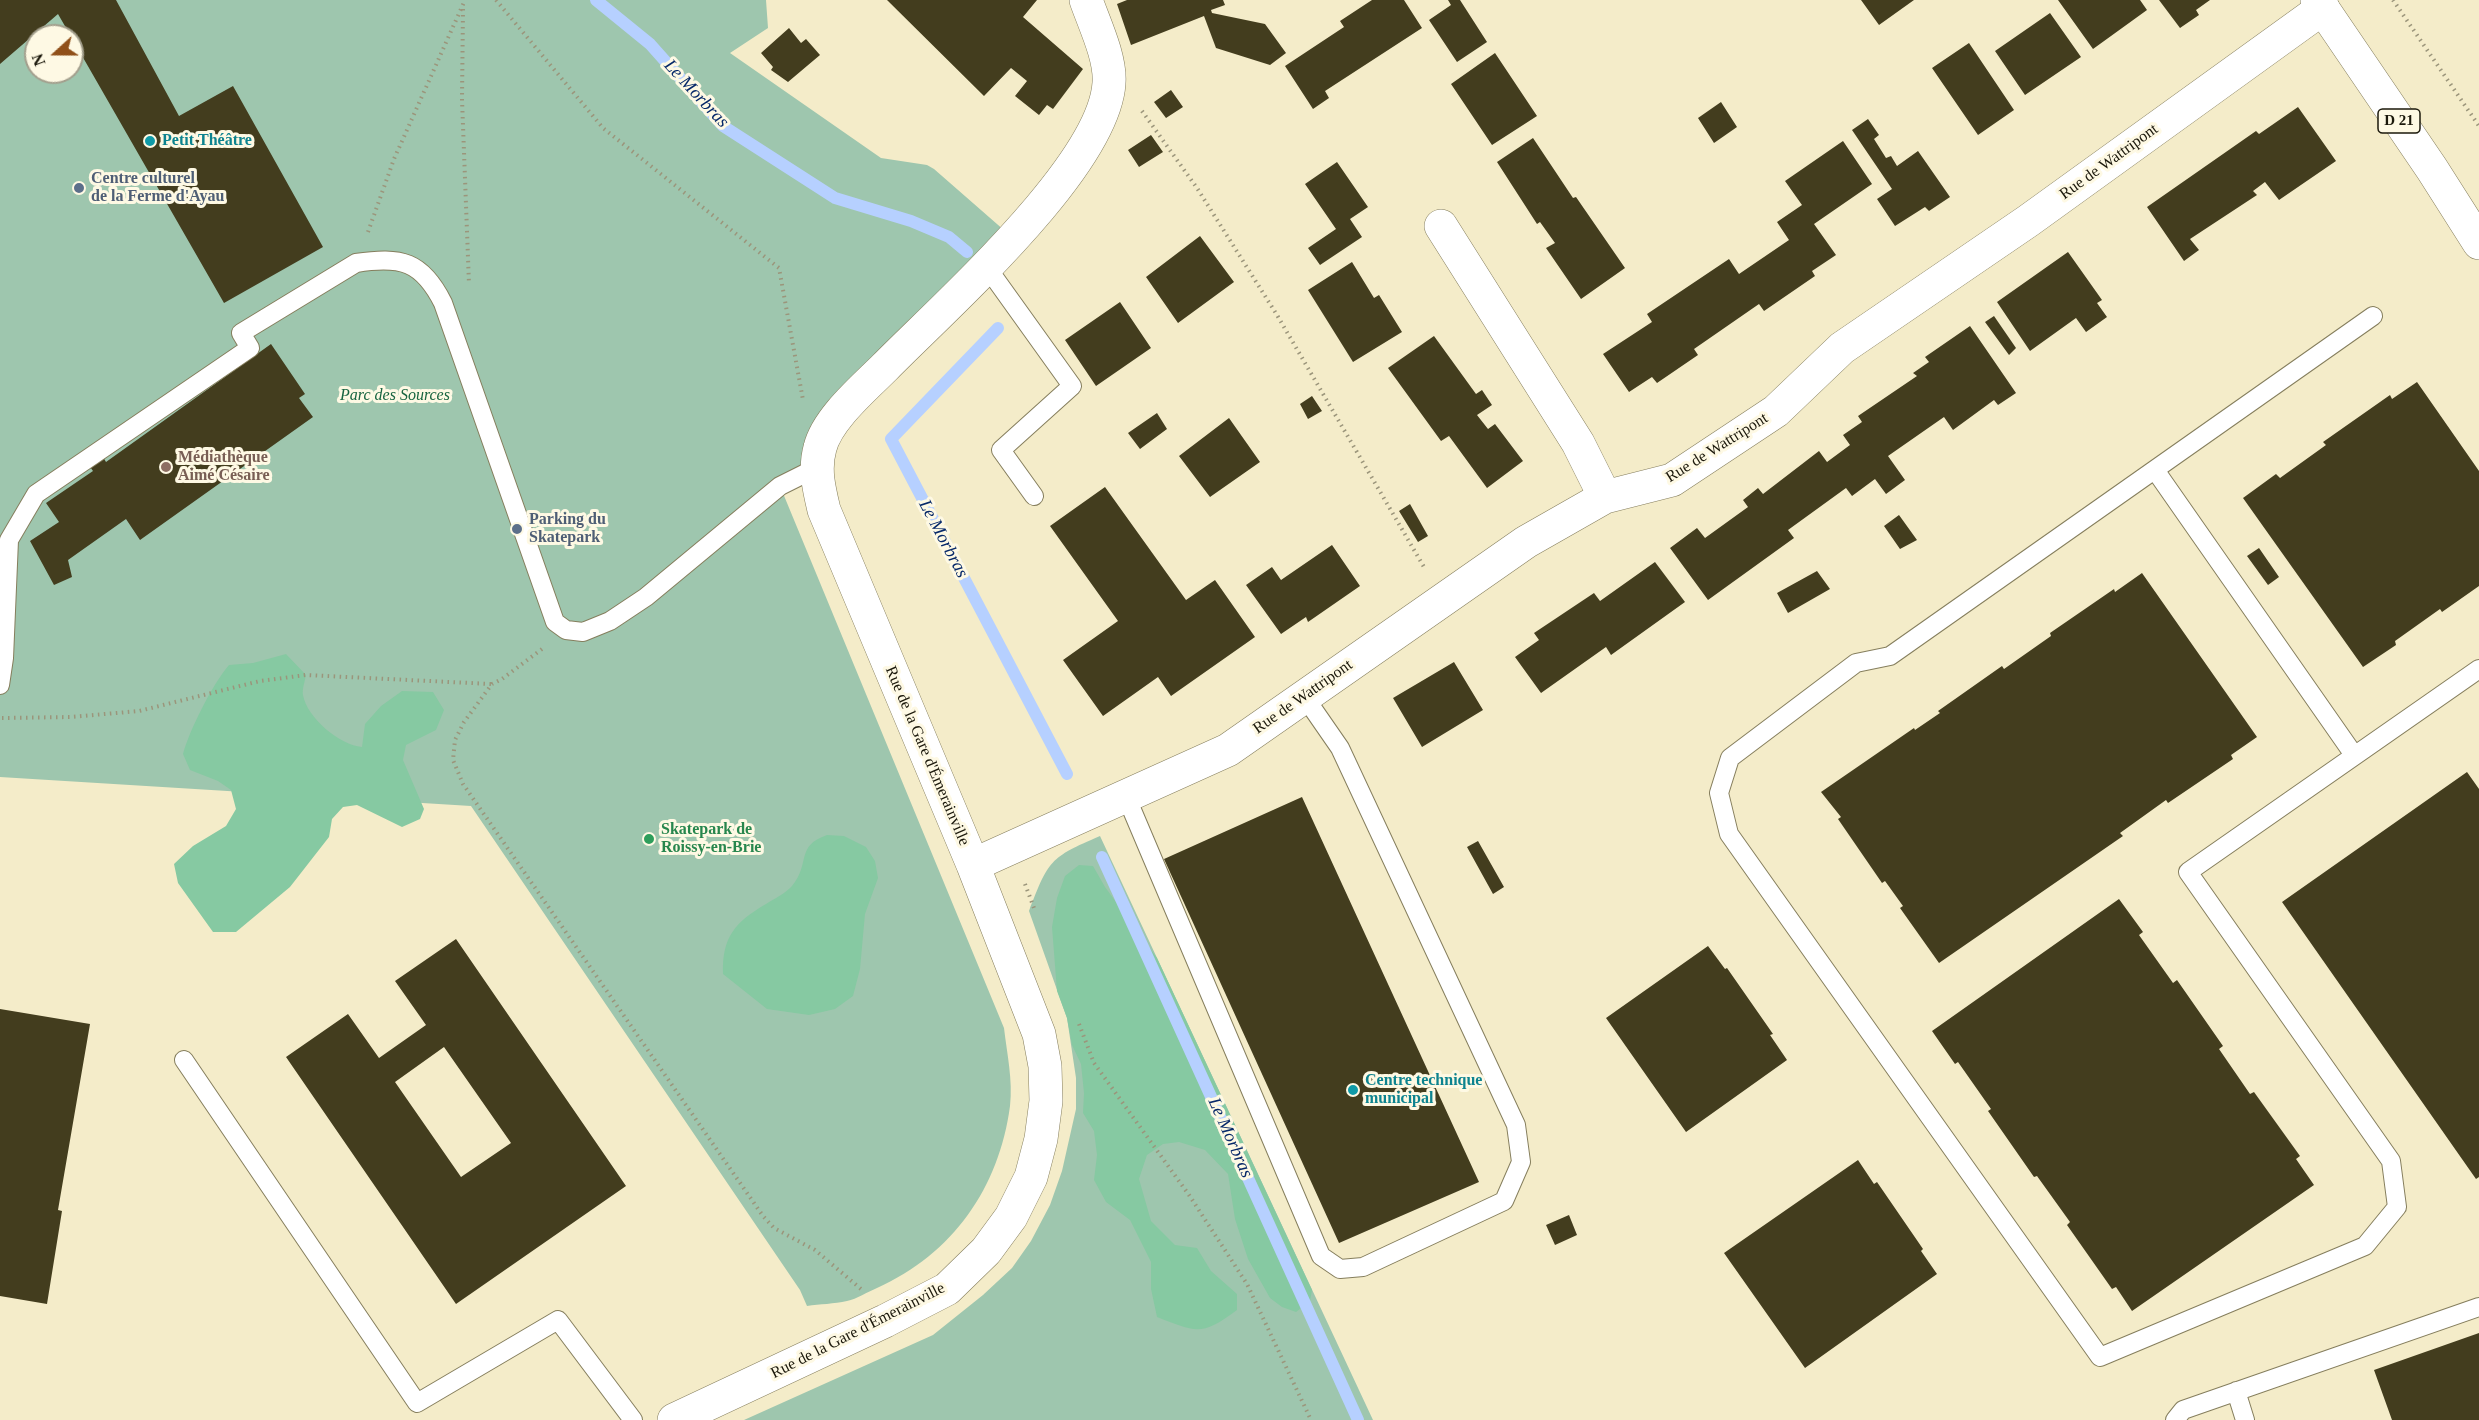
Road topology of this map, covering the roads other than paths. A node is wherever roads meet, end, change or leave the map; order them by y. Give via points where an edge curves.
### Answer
1 (1086, 0) edge
2 (2324, 3) edge
3 (1441, 226) dead end
4 (2479, 243) edge
5 (986, 266) junction
6 (2373, 316) dead end
7 (816, 468) junction
8 (2155, 470) junction
9 (1034, 496) dead end
10 (1605, 497) junction
11 (2478, 671) edge
12 (0, 685) edge
13 (1316, 688) junction
14 (2355, 755) junction
15 (1125, 796) junction
16 (972, 865) junction
17 (184, 1060) dead end
18 (2479, 1307) edge
19 (2236, 1391) junction
20 (633, 1420) edge
21 (674, 1420) edge
22 (2175, 1420) edge
23 (2245, 1420) edge

1 - 5 street, Rue de la Gare d'Émerainville via 1110,80 1107,99 1080,155
2 - 4 street, D 21
2 - 10 street, Rue de Wattripont via 2028,221 1842,348 1776,411 1672,480
3 - 10 street via 1578,443
5 - 7 street, Rue de la Gare d'Émerainville via 829,427
5 - 9 lane via 1072,386 1001,450
6 - 8 lane
7 - 12 lane via 780,486 646,597 610,621 583,632 566,630 555,622 434,285 420,270 407,264 375,260 356,263 241,333 249,348 36,494 9,540
7 - 16 street, Rue de la Gare d'Émerainville via 824,510
8 - 14 lane
8 - 14 lane via 1890,656 1856,663 1730,758 1719,793 1729,834 2100,1357 2365,1246 2397,1207 2391,1161 2188,872
10 - 13 street, Rue de Wattripont via 1526,542
11 - 14 lane
13 - 15 street, Rue de Wattripont via 1228,750
13 - 15 lane via 1340,748 1516,1125 1521,1162 1504,1201 1363,1267 1340,1269 1321,1256
15 - 16 street, Rue de Wattripont
16 - 21 street, Rue de la Gare d'Émerainville via 1039,1034 1045,1066 1041,1139 1031,1177 1011,1216 986,1251 946,1288 885,1321
17 - 20 lane via 417,1403 558,1320
18 - 19 lane
19 - 22 lane via 2183,1410
19 - 23 lane

